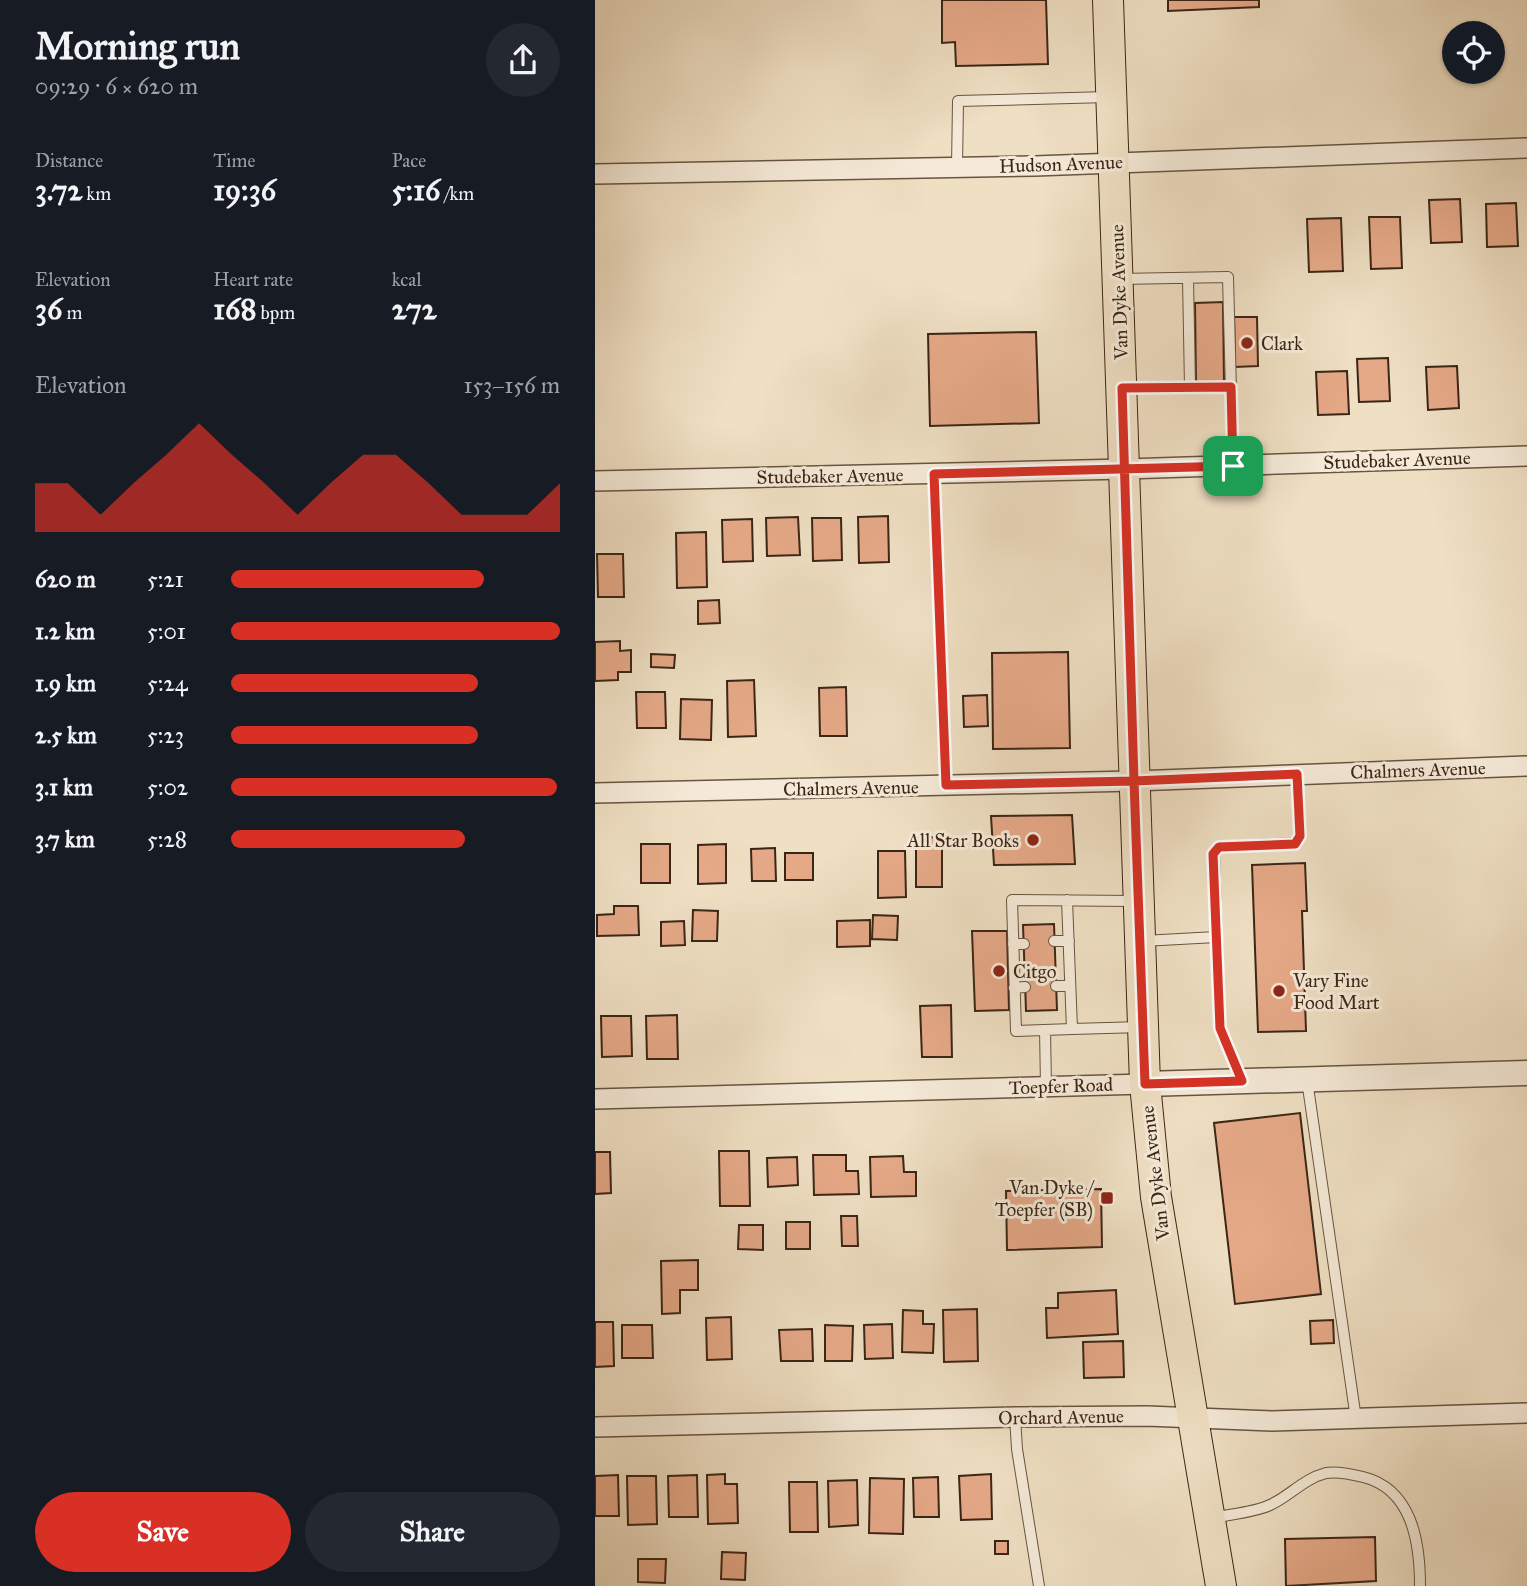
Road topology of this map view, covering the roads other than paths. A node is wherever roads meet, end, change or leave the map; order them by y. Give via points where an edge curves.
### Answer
1 (1108, 0) edge
2 (1112, 97) junction
3 (1527, 148) edge
4 (1114, 163) junction
5 (957, 167) junction
6 (595, 174) edge
7 (1188, 278) junction
8 (1118, 279) junction
9 (1190, 387) junction
10 (1231, 387) junction
11 (1122, 388) junction
12 (1527, 456) edge
13 (1233, 466) junction
14 (1125, 469) junction
15 (934, 474) junction
16 (595, 481) edge
17 (1527, 766) edge
18 (1297, 774) junction
19 (1134, 781) junction
20 (946, 785) junction
21 (595, 793) edge
22 (1067, 900) junction
23 (1138, 901) junction
24 (1216, 937) junction
25 (1069, 941) junction
26 (1139, 941) junction
27 (1055, 942) dead end
28 (1056, 986) dead end
29 (1070, 986) junction
30 (1143, 1027) junction
31 (1072, 1029) junction
32 (1045, 1030) junction
33 (1527, 1073) edge
34 (1307, 1079) junction
35 (1242, 1081) junction
36 (1145, 1084) junction
37 (1046, 1087) junction
38 (595, 1099) edge
39 (1527, 1413) edge
40 (1015, 1417) junction
41 (1194, 1419) junction
42 (1356, 1419) junction
43 (595, 1427) edge
44 (1210, 1519) junction
45 (1039, 1586) edge
46 (1221, 1586) edge
47 (1420, 1586) edge

1 - 2 main road, Van Dyke Avenue
2 - 4 main road, Van Dyke Avenue
2 - 5 lane via 958,101
3 - 4 street, Hudson Avenue
4 - 5 street, Hudson Avenue
4 - 8 main road, Van Dyke Avenue
5 - 6 street, Hudson Avenue
7 - 8 lane
7 - 9 lane
7 - 10 lane via 1228,277
8 - 11 main road, Van Dyke Avenue
9 - 10 lane
9 - 11 lane
10 - 13 lane
11 - 14 main road, Van Dyke Avenue
12 - 13 street, Studebaker Avenue
13 - 14 street, Studebaker Avenue
14 - 15 street, Studebaker Avenue
14 - 19 main road, Van Dyke Avenue
15 - 16 street, Studebaker Avenue
15 - 20 lane
17 - 18 street, Chalmers Avenue
18 - 19 street, Chalmers Avenue
18 - 24 lane via 1300,836 1295,844 1219,847 1213,854
19 - 20 street, Chalmers Avenue
19 - 23 main road, Van Dyke Avenue
20 - 21 street, Chalmers Avenue
22 - 23 lane
22 - 25 lane
22 - 32 lane via 1011,900 1020,987 1016,1031
23 - 26 main road, Van Dyke Avenue
24 - 26 lane
24 - 35 lane via 1220,1028
25 - 27 lane
25 - 29 lane
26 - 30 main road, Van Dyke Avenue
28 - 29 lane
29 - 31 lane
30 - 31 lane
30 - 36 main road, Van Dyke Avenue
31 - 32 lane
32 - 37 lane
33 - 34 street, Toepfer Road
34 - 35 street, Toepfer Road
34 - 42 lane
35 - 36 street, Toepfer Road
36 - 37 street, Toepfer Road
36 - 41 main road, Van Dyke Avenue via 1156,1197
37 - 38 street, Toepfer Road
39 - 42 street, Orchard Avenue
40 - 41 street, Orchard Avenue
40 - 43 street, Orchard Avenue
40 - 45 lane
41 - 42 street, Orchard Avenue
41 - 44 main road, Van Dyke Avenue
44 - 46 main road, Van Dyke Avenue
44 - 47 lane via 1270,1505 1307,1480 1328,1473 1375,1480 1400,1499 1413,1524

